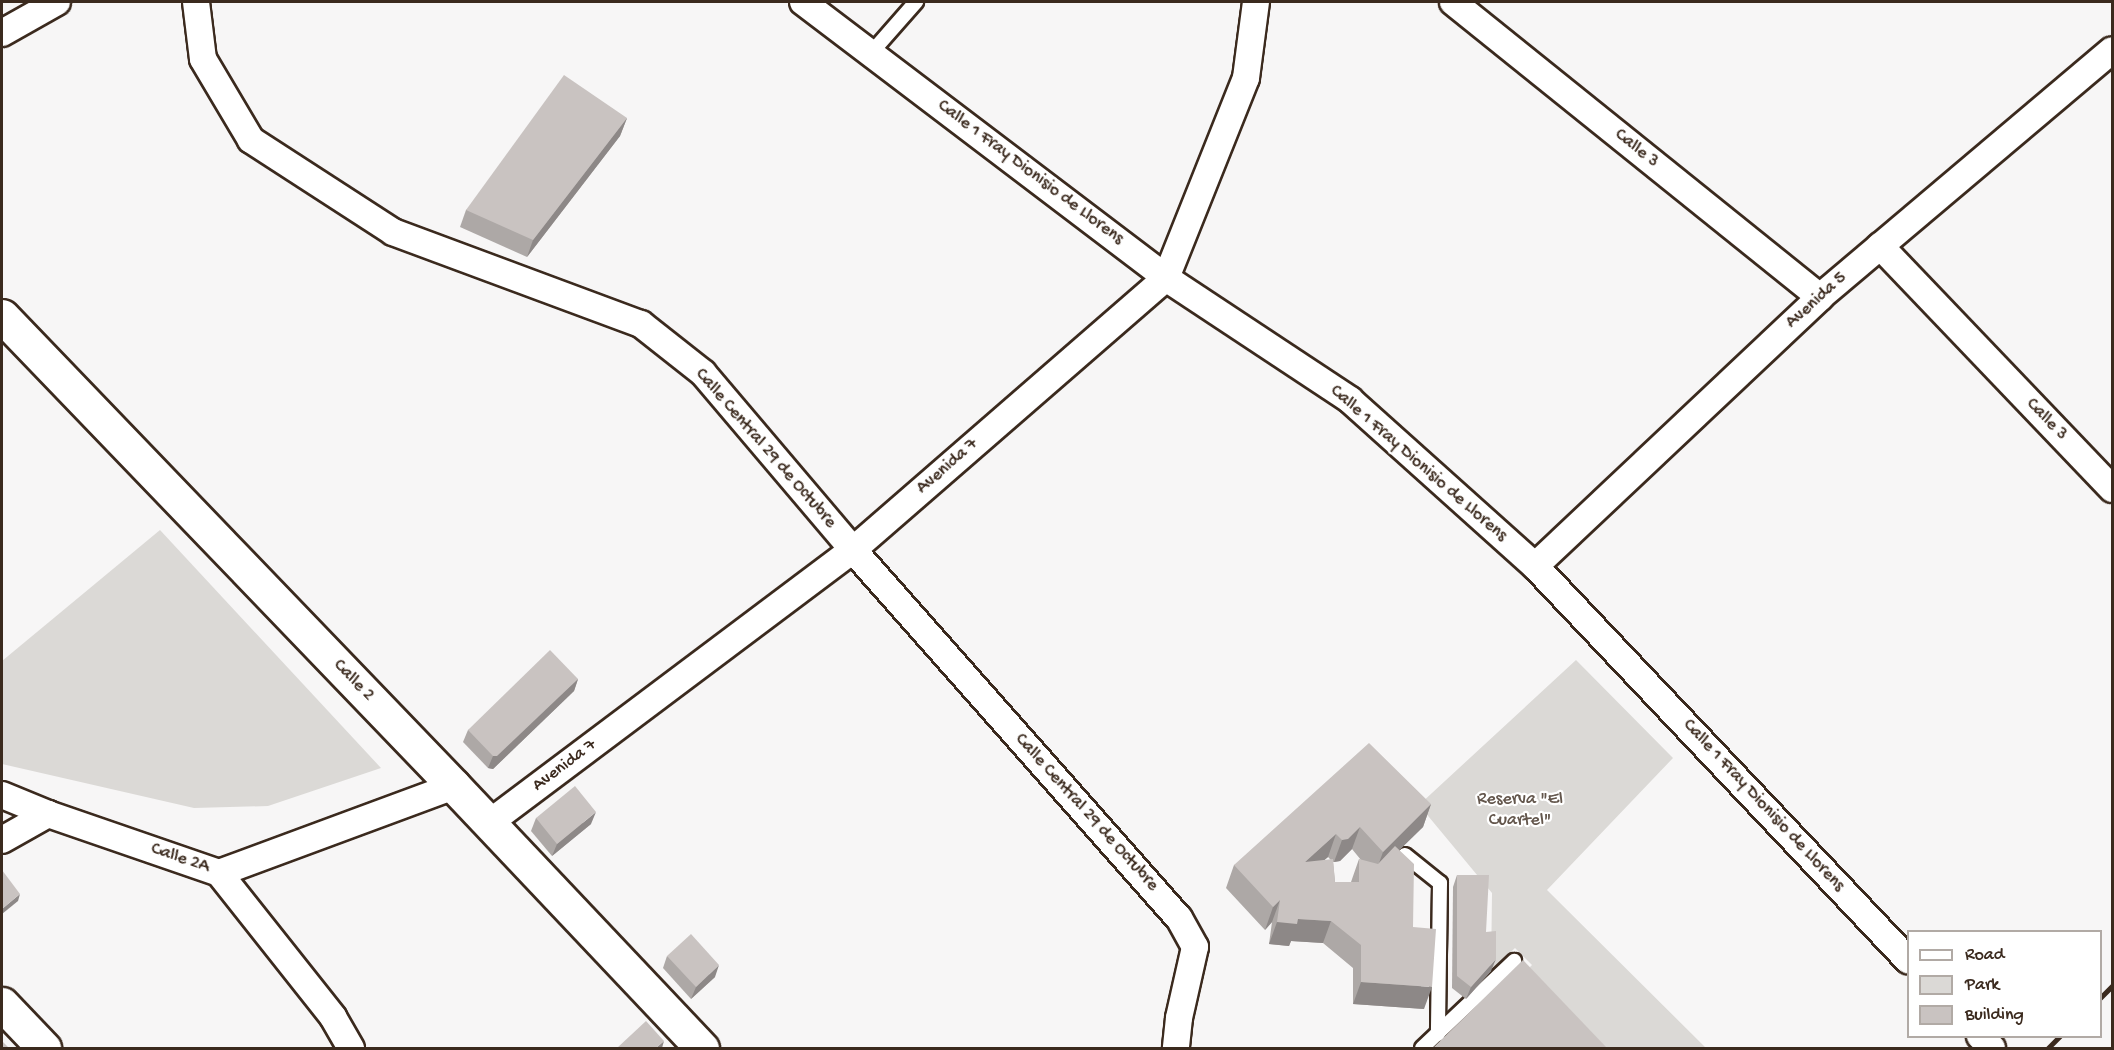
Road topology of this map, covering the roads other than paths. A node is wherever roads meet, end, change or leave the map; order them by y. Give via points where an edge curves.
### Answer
1 (57, 2) edge
2 (196, 2) edge
3 (803, 2) edge
4 (916, 2) edge
5 (1256, 2) edge
6 (1453, 2) edge
7 (3, 29) edge
8 (2112, 50) edge
9 (872, 52) junction
10 (1880, 246) junction
11 (1166, 278) junction
12 (1820, 297) junction
13 (2, 316) edge
14 (2112, 489) edge
15 (853, 550) junction
16 (1535, 566) junction
17 (454, 786) junction
18 (2, 795) edge
19 (48, 814) junction
20 (489, 823) junction
21 (2, 840) edge
22 (1406, 855) edge
23 (219, 873) junction
24 (1907, 959) edge
25 (1514, 961) dead end
26 (2, 1004) edge
27 (1438, 1034) junction
28 (44, 1048) edge
29 (351, 1048) edge
30 (702, 1048) edge
31 (1176, 1048) edge
32 (1422, 1048) edge

1 - 7 street
2 - 15 street, Calle Central 29 de Octubre via 203,59 251,140 393,231 641,324 704,374
3 - 9 street, Calle 1 Fray Dionisio de Llorens
4 - 9 lane
5 - 11 street, Avenida 7 via 1245,78
6 - 12 street, Calle 3
8 - 10 street, Avenida 5
9 - 11 street, Calle 1 Fray Dionisio de Llorens
10 - 12 street, Avenida 5
10 - 14 street, Calle 3
11 - 15 street, Avenida 7
11 - 16 street, Calle 1 Fray Dionisio de Llorens via 1350,400
12 - 16 street, Avenida 5
13 - 17 street, Calle 2
15 - 20 street, Avenida 7
15 - 31 street, Calle Central 29 de Octubre via 1179,918 1196,947
16 - 24 street, Calle 1 Fray Dionisio de Llorens
17 - 20 street, Calle 2
17 - 23 street
18 - 19 street, Calle 2A
19 - 21 street
19 - 23 street, Calle 2A
20 - 30 street, Calle 2
22 - 27 lane via 1440,883
23 - 29 street, Calle 2A via 333,1017
25 - 27 lane
26 - 28 street
27 - 32 lane

